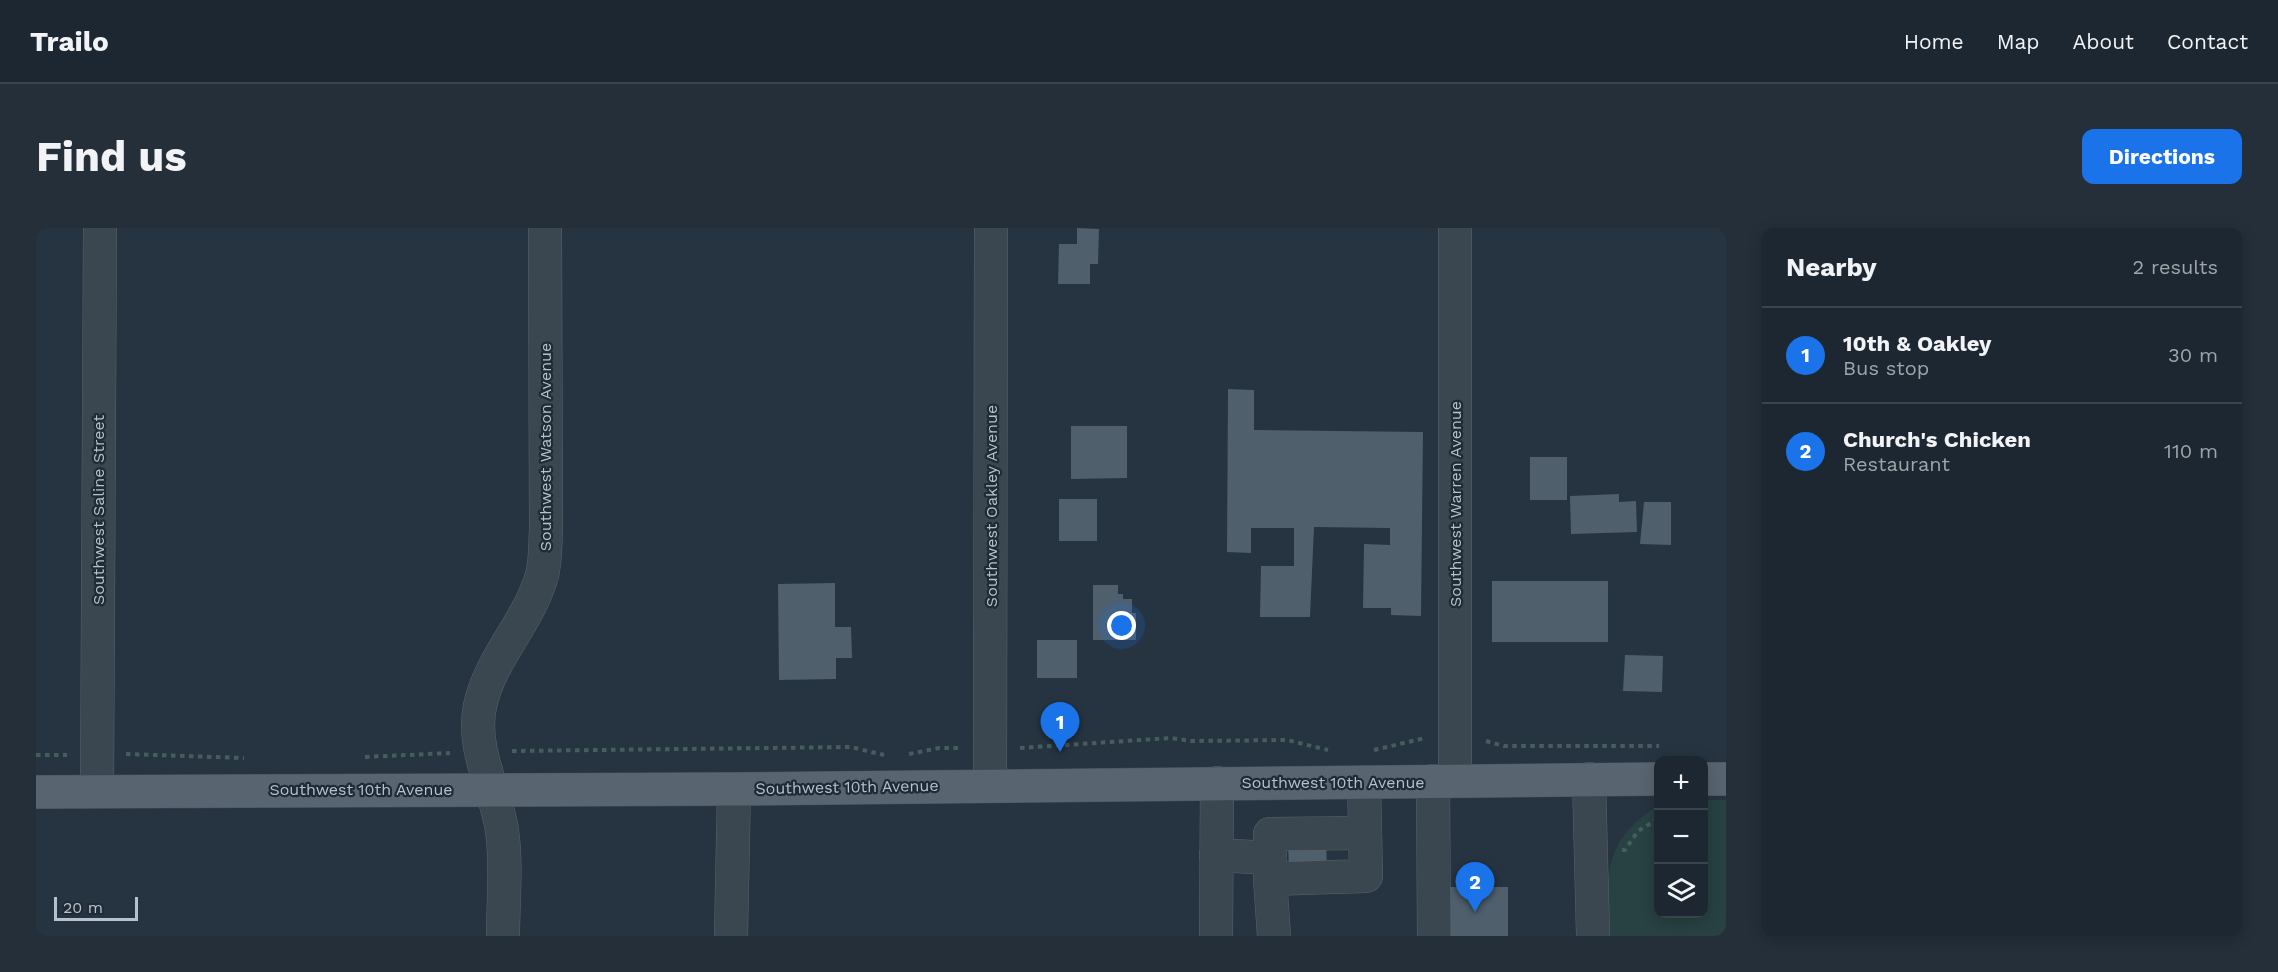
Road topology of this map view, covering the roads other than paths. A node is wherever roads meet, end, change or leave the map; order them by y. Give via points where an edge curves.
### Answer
1 (100, 228) edge
2 (545, 228) edge
3 (991, 228) edge
4 (1455, 228) edge
5 (1366, 767) junction
6 (1589, 779) junction
7 (1654, 779) edge
8 (1708, 779) edge
9 (1726, 779) edge
10 (1444, 781) junction
11 (1217, 783) junction
12 (990, 784) junction
13 (490, 789) junction
14 (734, 789) junction
15 (96, 791) junction
16 (36, 792) edge
17 (1365, 833) junction
18 (1216, 855) junction
19 (1270, 868) junction
20 (503, 936) edge
21 (731, 936) edge
22 (1216, 936) edge
23 (1274, 936) edge
24 (1434, 936) edge
25 (1593, 936) edge

1 - 15 street, Southwest Saline Street
2 - 13 street, Southwest Watson Avenue via 543,573 491,674 480,706 480,751
3 - 12 street, Southwest Oakley Avenue
4 - 10 street, Southwest Warren Avenue via 1455,739
5 - 10 main road, Southwest 10th Avenue
5 - 11 main road, Southwest 10th Avenue
5 - 17 street
6 - 7 main road, Southwest 10th Avenue
6 - 10 main road, Southwest 10th Avenue
6 - 25 street
8 - 9 main road
10 - 24 street, Southwest Warren Avenue
11 - 12 main road, Southwest 10th Avenue
11 - 18 street
12 - 14 main road, Southwest 10th Avenue
13 - 14 main road, Southwest 10th Avenue
13 - 15 main road, Southwest 10th Avenue
13 - 20 street, Southwest Watson Avenue via 503,838
14 - 21 street
15 - 16 main road, Southwest 10th Avenue
17 - 19 street via 1270,834
17 - 19 street via 1366,876
18 - 19 street
18 - 22 street
19 - 23 street

